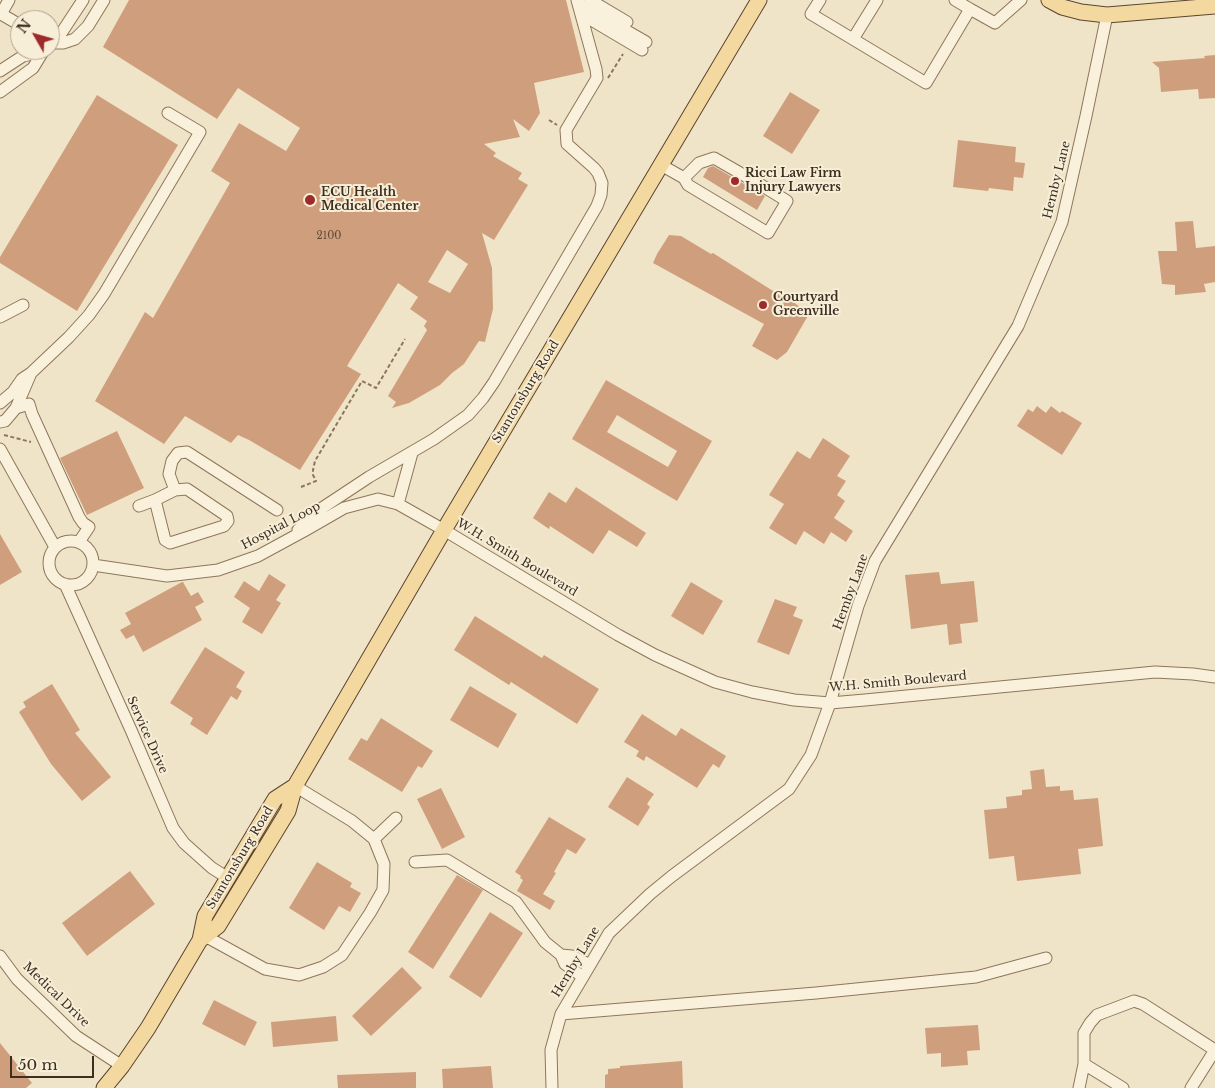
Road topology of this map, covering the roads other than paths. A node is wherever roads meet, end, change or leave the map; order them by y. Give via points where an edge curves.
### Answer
1 (9, 0) edge
2 (83, 0) edge
3 (104, 0) edge
4 (759, 0) edge
5 (820, 0) edge
6 (877, 0) edge
7 (955, 0) edge
8 (1021, 0) edge
9 (1049, 0) edge
10 (582, 4) edge
11 (1215, 6) edge
12 (970, 9) junction
13 (1107, 15) junction
14 (10, 19) edge
15 (60, 34) edge
16 (853, 40) junction
17 (60, 43) edge
18 (646, 43) dead end
19 (18, 60) edge
20 (38, 60) edge
21 (0, 71) edge
22 (0, 92) edge
23 (168, 113) dead end
24 (661, 165) junction
25 (684, 178) junction
26 (23, 306) dead end
27 (0, 317) edge
28 (31, 372) junction
29 (0, 403) edge
30 (16, 408) junction
31 (0, 422) edge
32 (0, 449) edge
33 (412, 453) junction
34 (175, 490) junction
35 (155, 500) junction
36 (398, 504) junction
37 (139, 506) dead end
38 (278, 510) dead end
39 (444, 530) junction
40 (288, 540) junction
41 (79, 542) junction
42 (55, 547) junction
43 (93, 565) junction
44 (65, 584) junction
45 (1215, 677) edge
46 (830, 703) junction
47 (295, 786) junction
48 (396, 818) dead end
49 (374, 839) junction
50 (415, 862) dead end
51 (228, 878) junction
52 (202, 938) junction
53 (561, 955) junction
54 (0, 956) edge
55 (1046, 958) dead end
56 (590, 965) junction
57 (583, 977) junction
58 (561, 1014) junction
59 (1215, 1050) edge
60 (1084, 1064) junction
61 (122, 1066) junction
62 (104, 1088) edge
63 (552, 1088) edge
64 (1079, 1088) edge
65 (1123, 1088) edge
66 (1191, 1088) edge

1 - 14 street via 1,14
2 - 15 street
3 - 17 street via 88,26 75,39
4 - 24 main road, Stantonsburg Road
5 - 16 street via 811,14
6 - 16 street
7 - 12 street
8 - 12 street via 995,23
9 - 13 main road via 1062,7
10 - 18 street
10 - 33 street via 597,78 566,130 567,144 598,173 602,183 601,195 483,398 449,430
11 - 13 main road
12 - 16 street via 926,83
13 - 46 street, Hemby Lane via 1062,222 1018,326 875,561 858,606
19 - 21 street
20 - 22 street via 33,68
23 - 28 street via 200,132 104,294 69,337
24 - 25 street
24 - 39 main road, Stantonsburg Road
25 - 25 street via 688,185 768,233 787,201 714,158 699,163
26 - 27 street
28 - 29 street
28 - 30 street
30 - 31 street via 5,421
30 - 41 street via 29,404 79,517 89,526
32 - 42 street
33 - 36 street
33 - 40 street via 313,514
34 - 35 street
34 - 35 street via 187,489 227,516 228,521 224,526 170,543 165,540
34 - 38 street via 169,474 172,462 178,453 187,452
35 - 37 street
36 - 39 street, Hospital Loop
36 - 40 street, Hospital Loop via 378,499 344,508
39 - 46 street, W.H. Smith Boulevard via 618,635 715,682 752,692
39 - 47 main road, Stantonsburg Road
40 - 43 street, Hospital Loop via 258,556 218,570 167,576
41 - 42 street via 66,541
41 - 43 street via 90,551
42 - 44 street via 49,559 50,569 56,579
43 - 44 street via 84,581
44 - 51 street, Service Drive via 173,828 184,843
45 - 46 street, W.H. Smith Boulevard via 1155,672
46 - 56 street, Hemby Lane via 811,755 789,789 650,894 609,933
47 - 49 street via 352,820
47 - 51 main road, Stantonsburg Road via 275,799
47 - 52 main road, Stantonsburg Road via 288,811 218,926
48 - 49 street
49 - 52 street via 384,864 383,890 342,955 323,967 299,975 265,969
50 - 53 street via 447,860 516,902 545,942
51 - 52 main road, Stantonsburg Road via 205,916
52 - 61 main road, Stantonsburg Road
53 - 56 street via 572,956
53 - 57 street via 565,964
54 - 61 street, Medical Drive via 17,979 76,1036
55 - 58 street via 976,977
56 - 57 street, Hemby Lane
57 - 58 street, Hemby Lane
58 - 63 street, Hemby Lane via 551,1050
59 - 60 street via 1134,1001 1097,1015 1090,1023 1084,1032
59 - 66 street
60 - 64 street
60 - 65 street
61 - 62 main road, Stantonsburg Road

